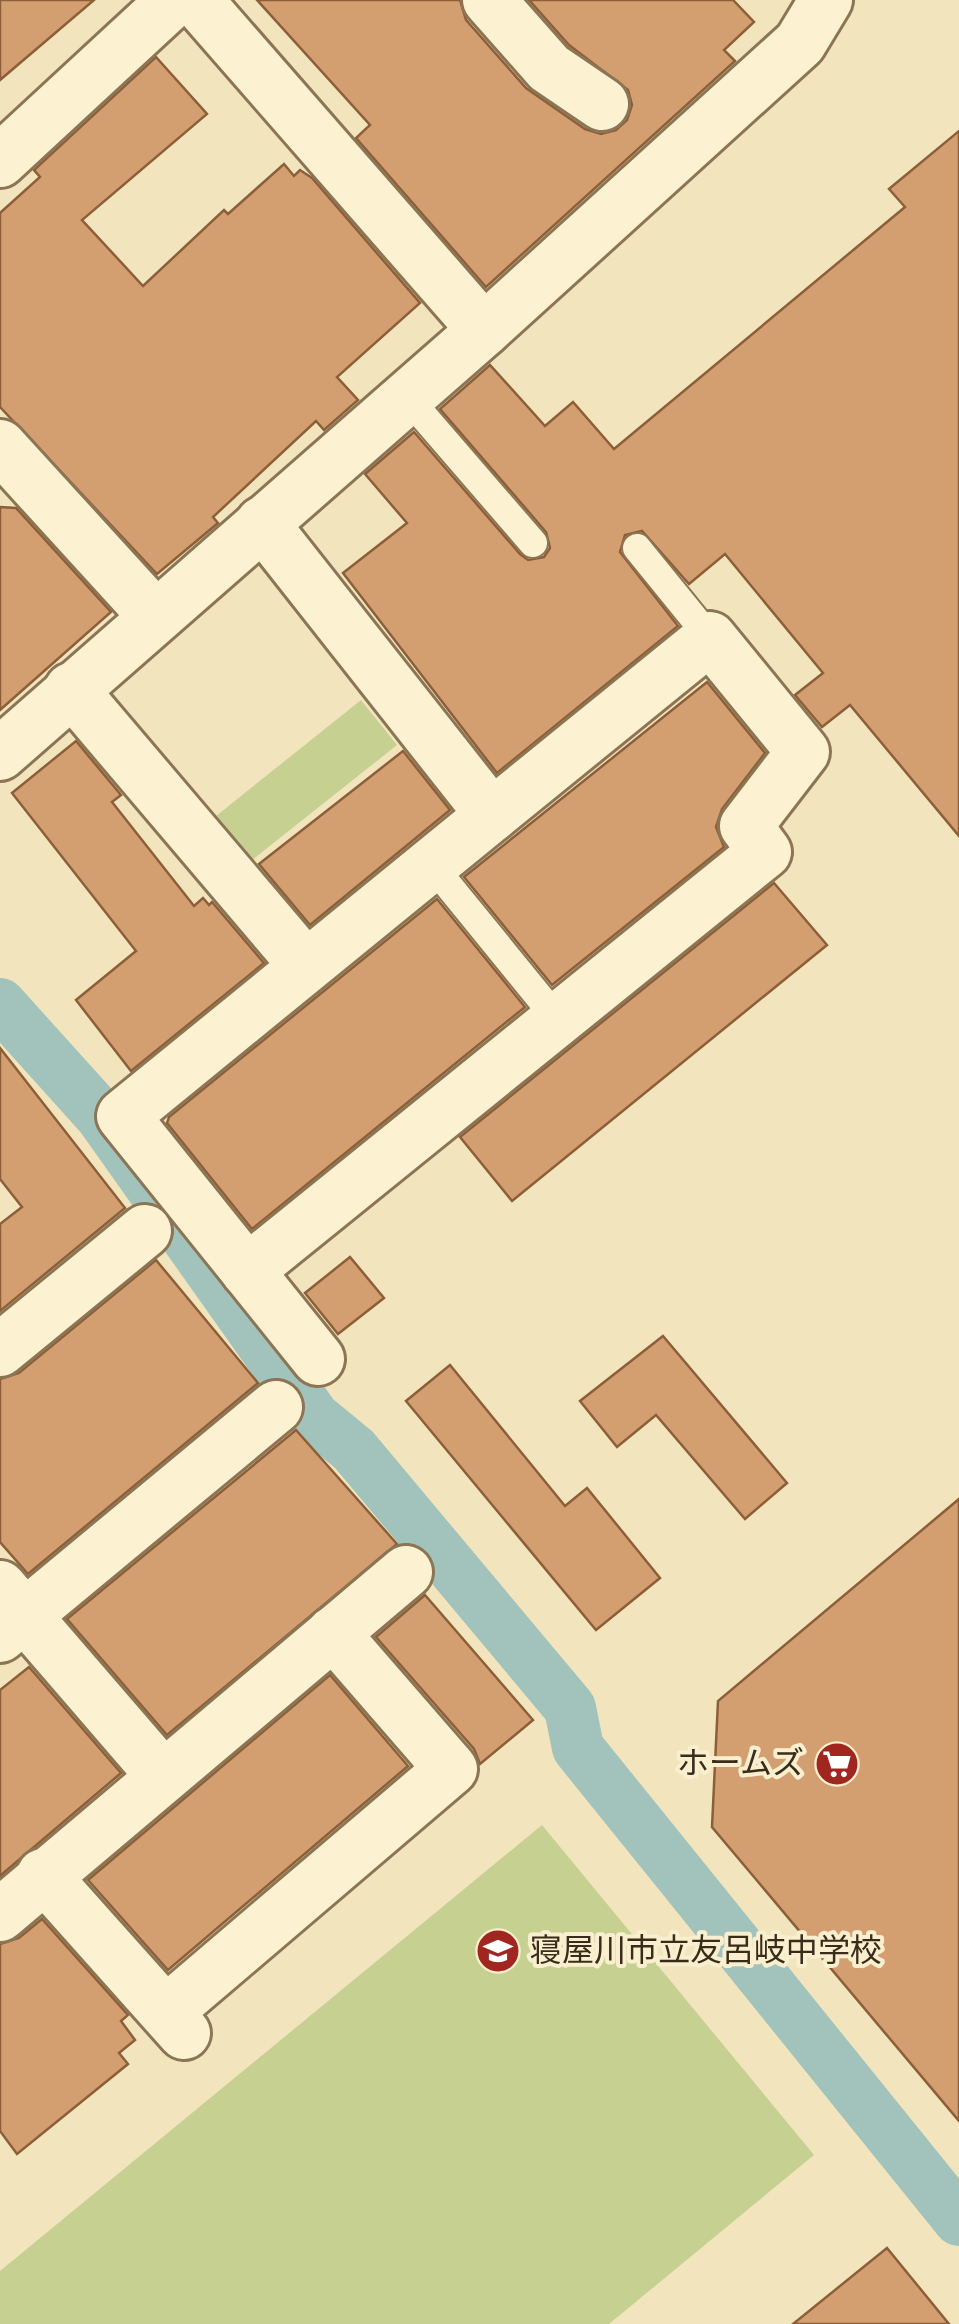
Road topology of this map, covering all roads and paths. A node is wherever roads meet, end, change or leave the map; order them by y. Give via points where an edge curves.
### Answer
1 (174, 0) edge
2 (196, 0) edge
3 (489, 0) edge
4 (826, 0) edge
5 (602, 104) dead end
6 (0, 161) edge
7 (484, 330) junction
8 (407, 397) junction
9 (6, 464) edge
10 (262, 523) junction
11 (533, 543) dead end
12 (636, 548) dead end
13 (154, 616) junction
14 (710, 638) junction
15 (71, 689) junction
16 (0, 754) edge
17 (492, 815) junction
18 (431, 864) junction
19 (306, 966) junction
20 (558, 1020) junction
21 (145, 1231) dead end
22 (247, 1271) junction
23 (0, 1350) edge
24 (318, 1359) dead end
25 (276, 1407) dead end
26 (406, 1572) dead end
27 (8, 1613) edge
28 (332, 1633) junction
29 (163, 1776) junction
30 (44, 1875) junction
31 (0, 1915) edge

1 - 6 street
2 - 7 street
3 - 5 street via 549,68
4 - 7 street via 800,43
7 - 8 street
8 - 10 street
8 - 11 lane
9 - 13 street
10 - 13 street
10 - 17 street
12 - 14 lane
13 - 15 street
14 - 17 street
14 - 20 street via 803,752 746,826 764,852
15 - 16 street
15 - 19 street
17 - 18 street
18 - 19 street
18 - 20 lane
19 - 22 street via 123,1116
20 - 22 street
21 - 23 street
22 - 24 street
25 - 27 street
26 - 28 street
27 - 29 street
28 - 29 street
28 - 30 street via 451,1769 175,2023
29 - 30 street
30 - 31 street

